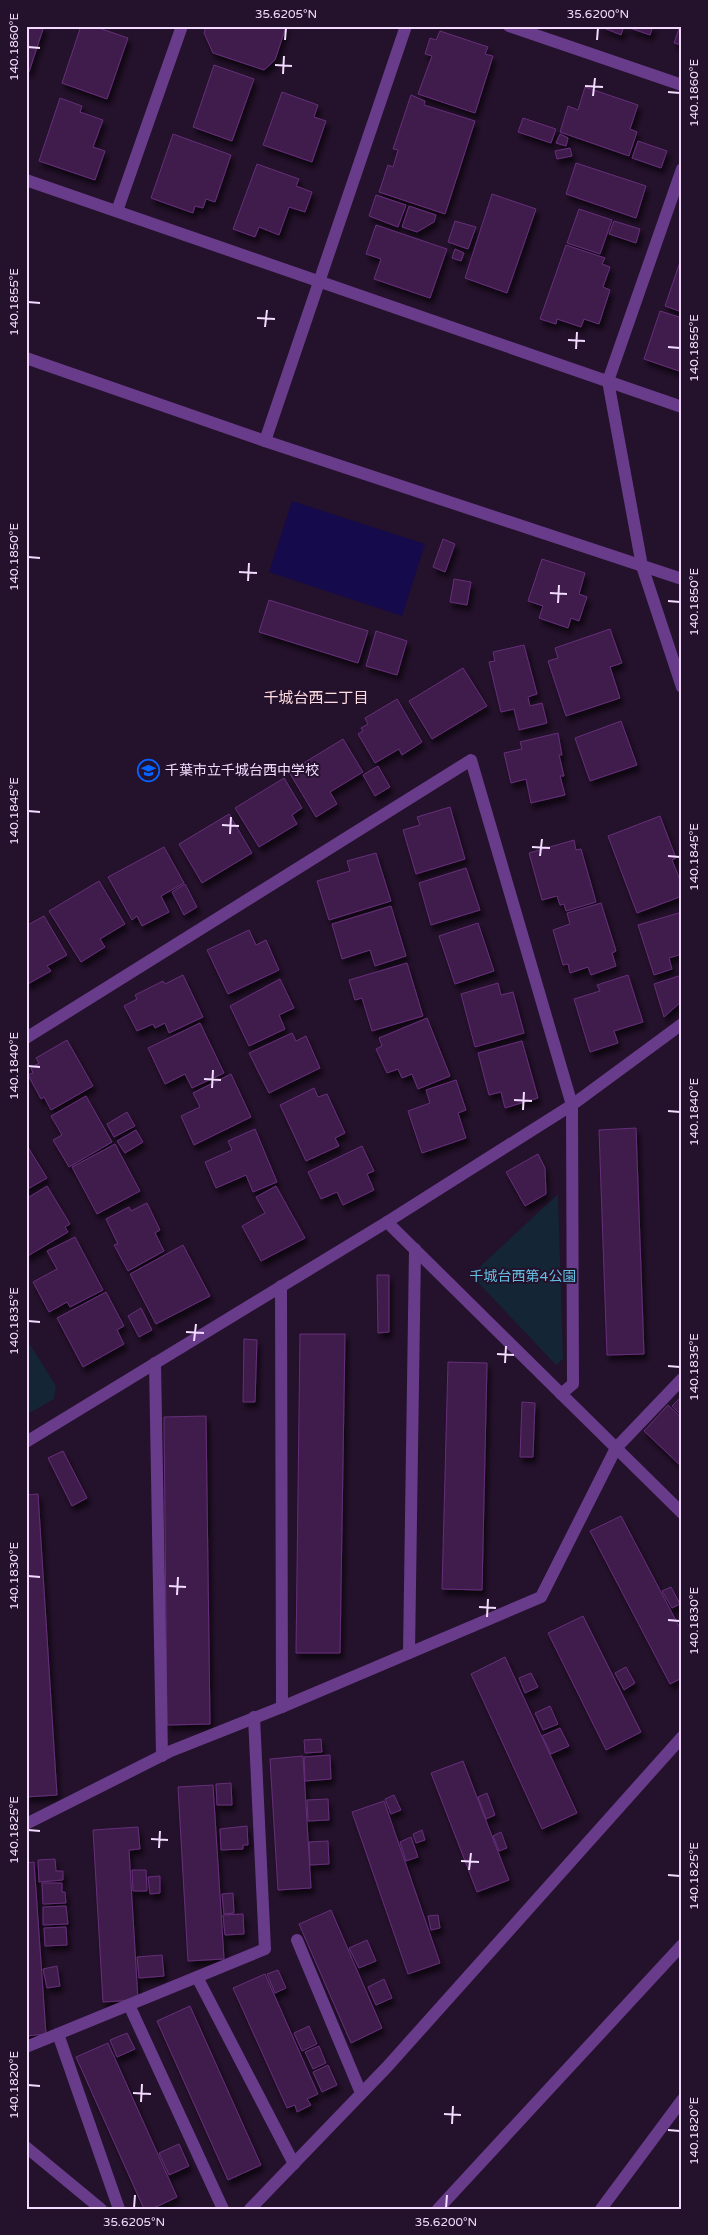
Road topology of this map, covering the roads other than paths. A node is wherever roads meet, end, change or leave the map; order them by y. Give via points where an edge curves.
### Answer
1 (182, 26) edge
2 (406, 26) edge
3 (509, 26) edge
4 (682, 85) edge
5 (682, 169) edge
6 (26, 180) edge
7 (117, 211) junction
8 (319, 282) junction
9 (26, 358) edge
10 (608, 381) junction
11 (682, 407) edge
12 (265, 441) junction
13 (642, 566) junction
14 (682, 579) edge
15 (682, 686) edge
16 (682, 1024) edge
17 (26, 1038) edge
18 (572, 1105) junction
19 (388, 1222) junction
20 (416, 1249) junction
21 (281, 1286) junction
22 (156, 1363) junction
23 (682, 1379) edge
24 (561, 1394) junction
25 (26, 1442) edge
26 (616, 1448) junction
27 (682, 1513) edge
28 (409, 1653) junction
29 (282, 1707) junction
30 (254, 1717) junction
31 (682, 1737) edge
32 (162, 1756) junction
33 (26, 1824) edge
34 (297, 1940) dead end
35 (682, 1945) edge
36 (197, 1977) junction
37 (129, 2005) junction
38 (58, 2034) junction
39 (26, 2047) edge
40 (362, 2093) junction
41 (682, 2100) edge
42 (26, 2147) edge
43 (294, 2164) junction
44 (102, 2209) edge
45 (119, 2209) edge
46 (222, 2209) edge
47 (250, 2209) edge
48 (438, 2209) edge
49 (601, 2209) edge

1 - 7 street
2 - 8 street
3 - 4 street
5 - 10 street
6 - 7 street
7 - 8 street
8 - 10 street
8 - 12 street
9 - 12 street
10 - 11 street
10 - 13 street
12 - 13 street
13 - 14 street
13 - 15 street
16 - 18 street
17 - 18 street via 471,760
18 - 19 street
18 - 24 street via 573,1384
19 - 20 street
19 - 21 street
20 - 24 street
20 - 28 street
21 - 22 street
21 - 29 street
22 - 25 street
22 - 32 street
23 - 26 street
24 - 26 street
26 - 27 street
26 - 28 street via 541,1597
28 - 29 street
29 - 30 street
30 - 32 street
30 - 36 street via 266,1949
31 - 40 street
32 - 33 street
34 - 40 street
35 - 48 street
36 - 37 street
36 - 43 street
37 - 38 street
37 - 46 street
38 - 39 street
38 - 45 street
40 - 43 street
41 - 49 street
42 - 44 street
43 - 47 street

